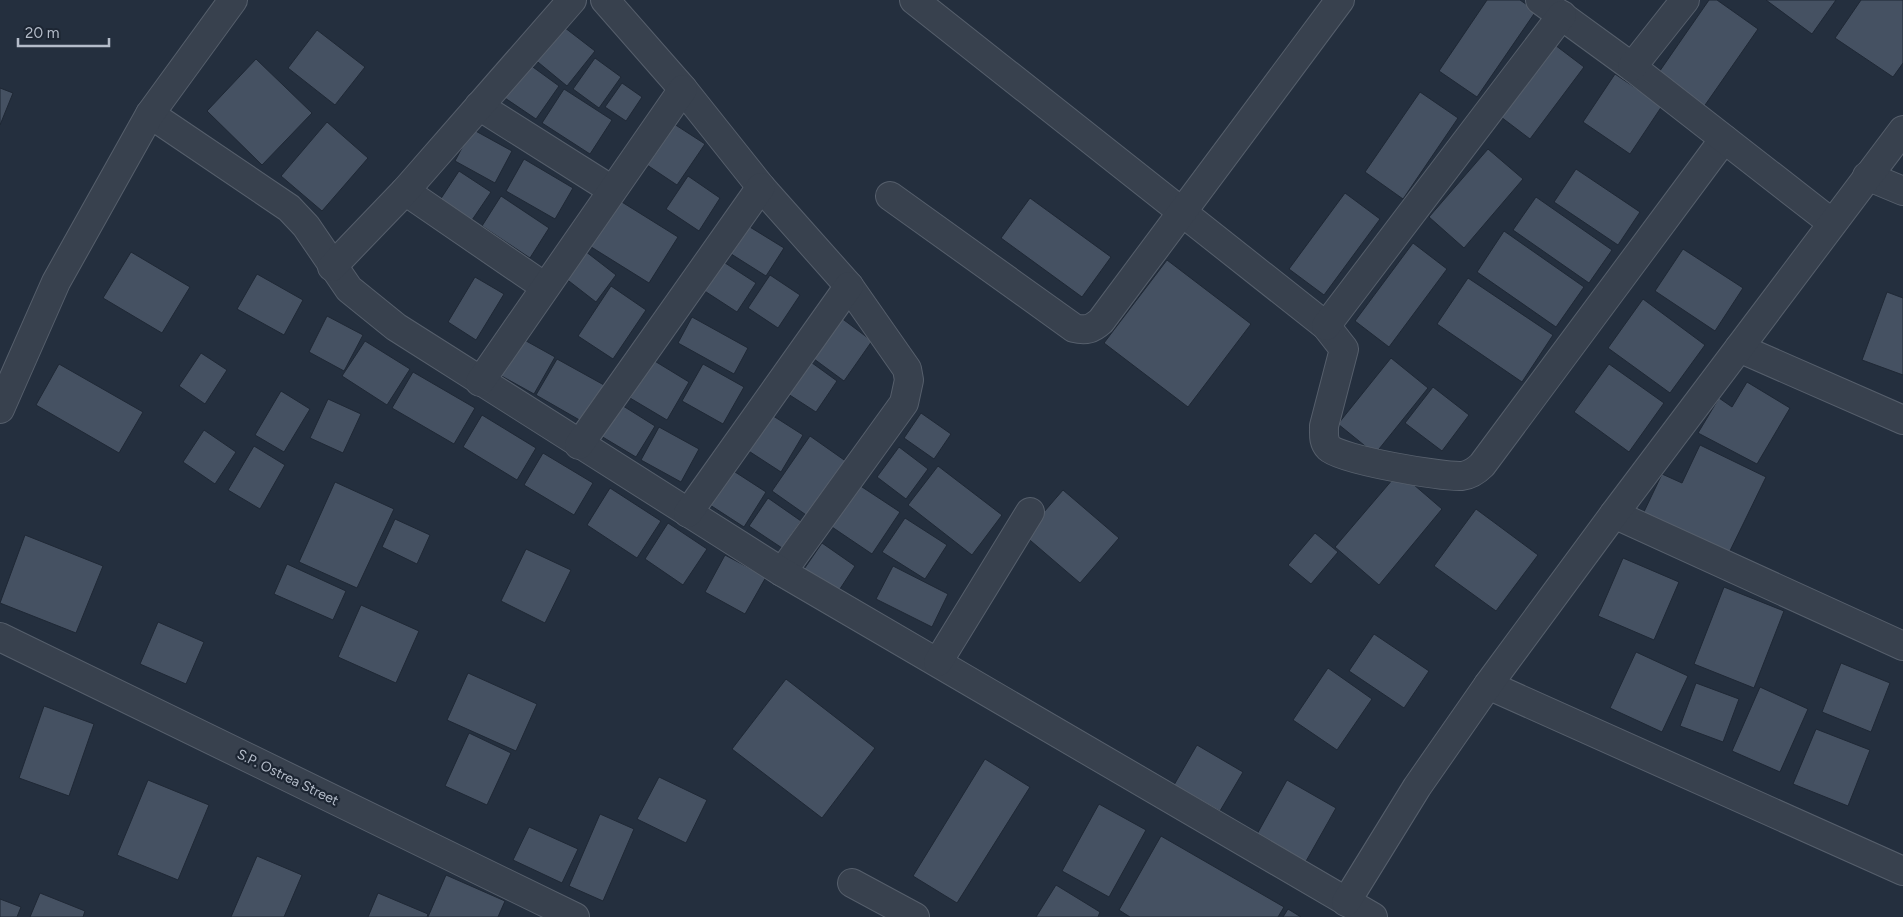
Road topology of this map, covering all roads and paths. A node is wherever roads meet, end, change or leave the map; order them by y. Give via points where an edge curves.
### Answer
1 (233, 0) edge
2 (572, 0) edge
3 (605, 0) edge
4 (914, 0) edge
5 (1340, 0) edge
6 (1540, 0) edge
7 (1685, 0) edge
8 (1562, 15) junction
9 (1632, 66) junction
10 (683, 89) junction
11 (479, 106) junction
12 (150, 114) junction
13 (1903, 130) edge
14 (1724, 139) junction
15 (1867, 176) junction
16 (761, 186) junction
17 (612, 190) junction
18 (1903, 191) edge
19 (405, 192) junction
20 (890, 196) dead end
21 (1181, 213) junction
22 (1832, 223) junction
23 (332, 267) junction
24 (849, 286) junction
25 (545, 287) junction
26 (1326, 326) junction
27 (1739, 348) junction
28 (480, 382) junction
29 (0, 409) edge
30 (1903, 420) edge
31 (579, 445) junction
32 (1030, 512) dead end
33 (688, 513) junction
34 (1614, 514) junction
35 (782, 572) junction
36 (0, 637) edge
37 (1903, 646) edge
38 (938, 662) junction
39 (1488, 685) junction
40 (1903, 872) edge
41 (852, 883) dead end
42 (1346, 902) junction
43 (575, 917) edge
44 (915, 917) edge
45 (1373, 917) edge

1 - 12 street
2 - 11 street
3 - 10 street
4 - 21 street
5 - 21 street
6 - 8 street
7 - 9 street
8 - 9 street
8 - 26 street
9 - 14 street
10 - 16 street
10 - 17 street
11 - 17 street
11 - 19 street
12 - 23 street via 289,208 306,226
12 - 29 street via 56,282
13 - 15 street
14 - 22 street
14 - 26 street via 1477,470 1463,476 1447,475 1396,467 1330,449 1324,439 1324,426 1344,349
15 - 18 street
15 - 22 street
16 - 24 street
16 - 31 street
17 - 25 street
19 - 23 street
19 - 25 street
20 - 21 street via 1074,328 1083,330 1094,328 1101,321
21 - 26 street
22 - 27 street
23 - 28 street via 348,289 396,327
24 - 33 street
24 - 35 street via 906,369 907,391 904,403
25 - 28 street
27 - 30 street
27 - 34 street
28 - 31 street
31 - 33 street
32 - 38 street
33 - 35 street
34 - 37 street
34 - 39 street
35 - 38 street
36 - 43 street, S.P. Ostrea Street
38 - 42 street
39 - 40 street
39 - 42 street via 1417,787
41 - 44 street
42 - 45 street

